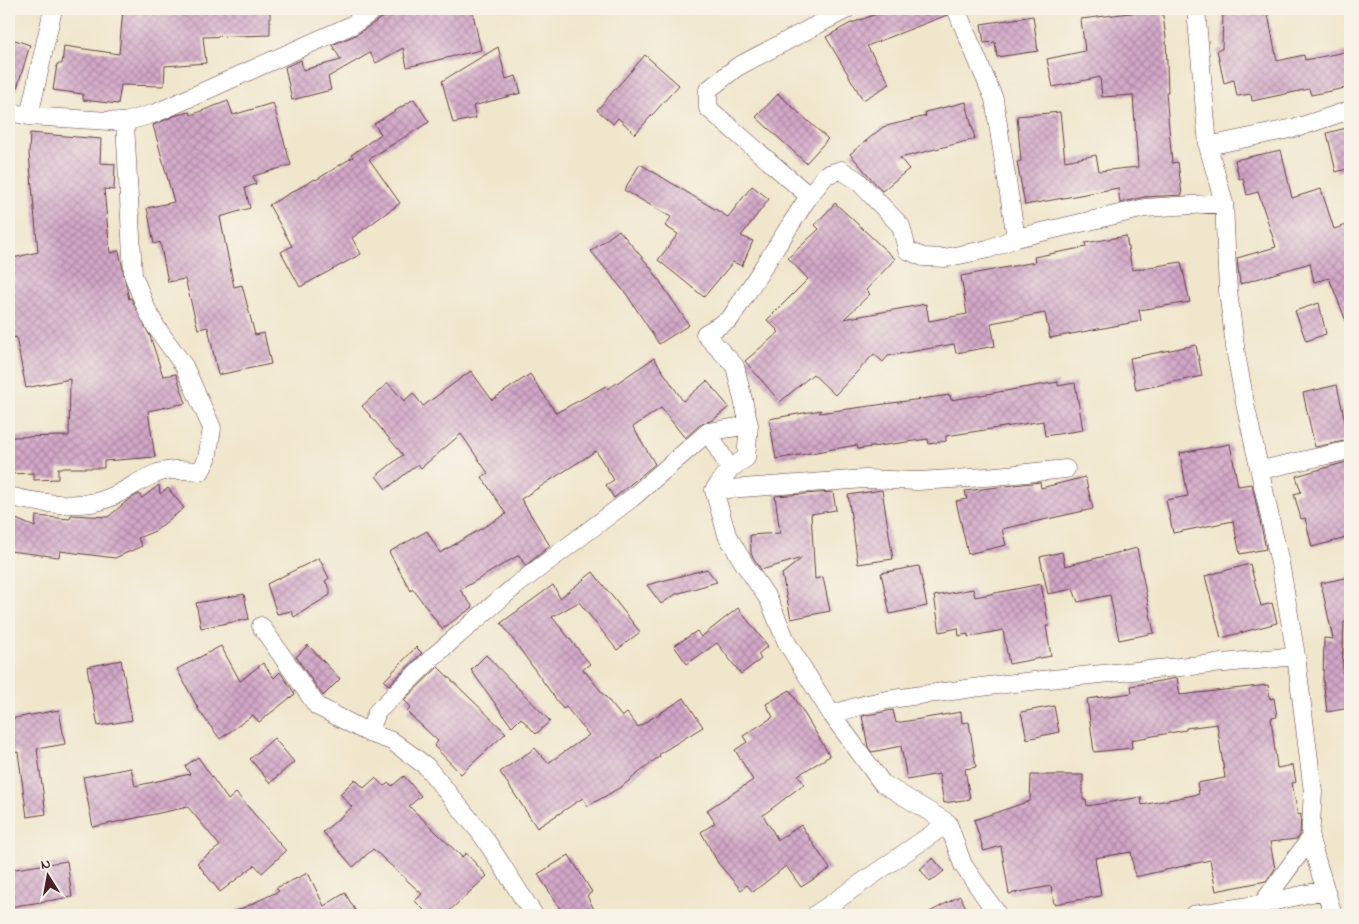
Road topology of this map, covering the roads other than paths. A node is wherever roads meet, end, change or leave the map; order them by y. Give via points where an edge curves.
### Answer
1 (53, 9) edge
2 (375, 9) edge
3 (847, 9) edge
4 (956, 9) edge
5 (1196, 9) edge
6 (1350, 110) edge
7 (9, 112) edge
8 (29, 116) junction
9 (125, 122) junction
10 (1208, 146) junction
11 (809, 196) junction
12 (1224, 203) junction
13 (1016, 238) junction
14 (749, 425) junction
15 (708, 432) junction
16 (1350, 450) edge
17 (730, 469) junction
18 (1066, 470) dead end
19 (1261, 470) junction
20 (714, 490) junction
21 (9, 496) edge
22 (261, 626) dead end
23 (1296, 656) junction
24 (832, 715) junction
25 (369, 734) junction
26 (948, 823) junction
27 (1310, 839) junction
28 (1325, 890) junction
29 (1262, 904) junction
30 (534, 915) edge
31 (815, 915) edge
32 (998, 915) edge
33 (1193, 915) edge
34 (1334, 915) edge

1 - 8 street
2 - 9 street via 352,25 156,113
3 - 11 street via 737,67 708,90 708,108
4 - 13 street via 994,99
5 - 10 street
6 - 10 street via 1299,127
7 - 8 street
8 - 9 street
9 - 21 street via 133,275 146,308 184,366 209,420 212,428 207,459 201,471 157,473 100,501 33,503
10 - 12 street
11 - 13 street via 826,175 841,170 857,180 901,226 907,250 923,257 945,258 988,249
11 - 14 street via 730,319 705,334 734,366
12 - 13 street via 1145,208
12 - 19 street via 1229,300 1246,408
14 - 15 street
14 - 17 street via 746,458
15 - 17 street
15 - 25 street via 632,498 514,587 435,655 377,712
16 - 19 street
17 - 20 street
18 - 20 street via 918,481 865,479
19 - 23 street
20 - 24 street via 727,535 769,600 787,642
22 - 25 street via 317,706
23 - 24 street via 1016,682 899,698
23 - 27 street via 1313,792
24 - 26 street via 882,783
25 - 30 street via 392,741 426,766 483,836
26 - 31 street
26 - 32 street via 963,865
27 - 28 street
27 - 29 street
28 - 29 street
28 - 34 street
29 - 33 street

